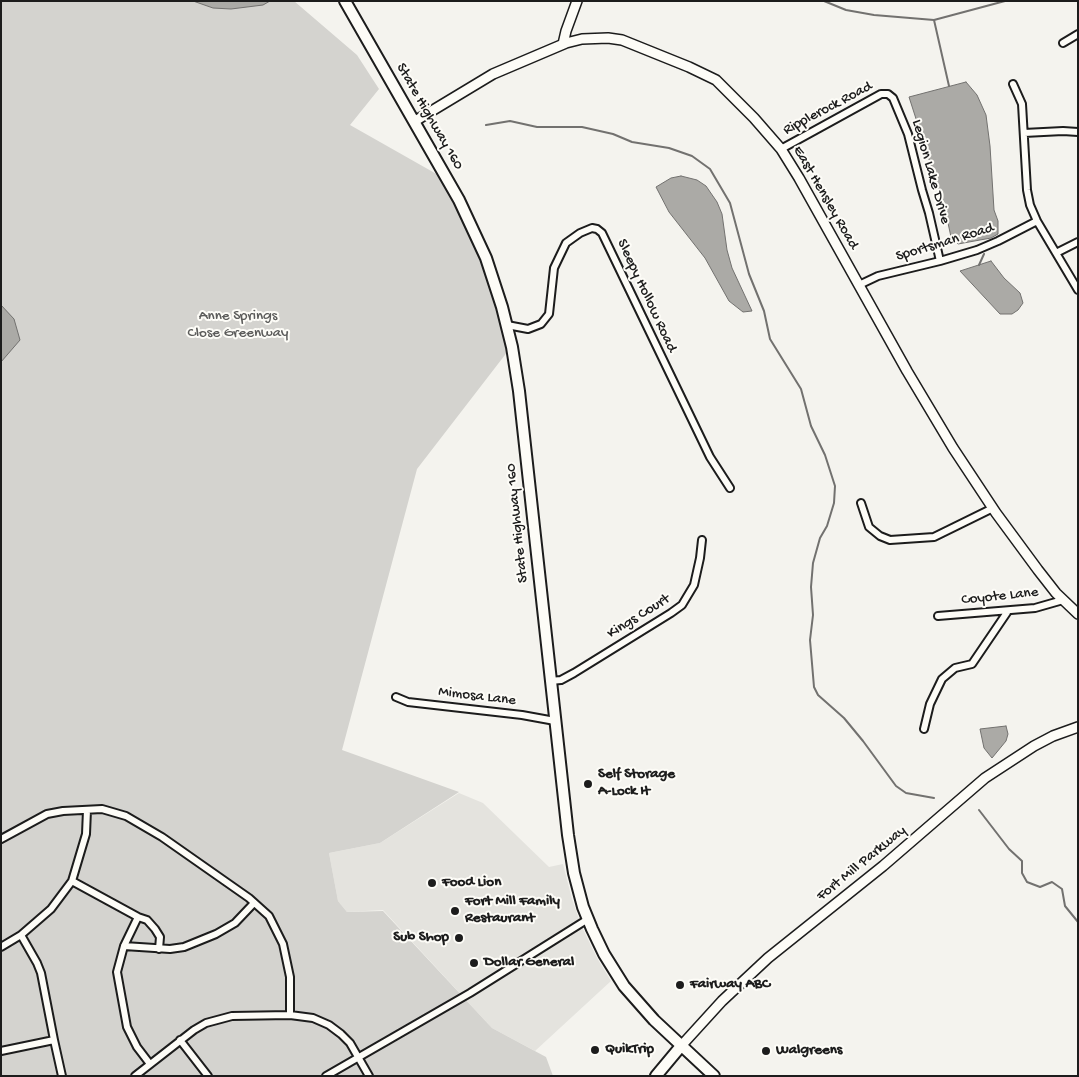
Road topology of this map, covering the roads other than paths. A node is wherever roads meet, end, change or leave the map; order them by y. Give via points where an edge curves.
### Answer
1 (345, 1) edge
2 (577, 1) edge
3 (1078, 34) edge
4 (1063, 42) dead end
5 (563, 44) junction
6 (1013, 84) dead end
7 (888, 94) joint
8 (414, 121) junction
9 (1078, 132) edge
10 (1024, 133) junction
11 (781, 149) junction
12 (1037, 221) junction
13 (1078, 242) edge
14 (1056, 253) junction
15 (940, 261) junction
16 (859, 285) junction
17 (1078, 290) edge
18 (507, 325) junction
19 (730, 488) dead end
20 (861, 503) dead end
21 (993, 508) junction
22 (702, 540) dead end
23 (1063, 600) junction
24 (1008, 611) junction
25 (1078, 614) edge
26 (938, 616) dead end
27 (550, 681) junction
28 (396, 697) dead end
29 (555, 721) junction
30 (1078, 727) edge
31 (924, 729) dead end
32 (87, 810) junction
33 (1, 839) edge
34 (72, 881) junction
35 (254, 903) junction
36 (138, 917) junction
37 (588, 920) junction
38 (21, 936) junction
39 (124, 946) junction
40 (1, 947) edge
41 (160, 948) junction
42 (290, 1015) junction
43 (54, 1040) junction
44 (180, 1040) junction
45 (681, 1046) junction
46 (1, 1051) edge
47 (358, 1057) junction
48 (150, 1064) junction
49 (62, 1076) edge
50 (135, 1076) edge
51 (208, 1076) edge
52 (326, 1076) edge
53 (369, 1076) edge
54 (656, 1076) edge
55 (714, 1076) edge

1 - 8 main road, State Highway 160
2 - 5 main road
3 - 4 street
5 - 8 main road, East Hensley Road via 493,74
5 - 11 main road, East Hensley Road via 582,39 622,40 689,67 722,85
6 - 10 street via 1022,104
7 - 11 street, Ripplerock Road via 881,94
7 - 15 street, Legion Lake Drive via 893,98 908,134
8 - 18 main road, State Highway 160 via 473,228 496,286
9 - 10 street
10 - 12 street via 1030,206
11 - 16 main road, East Hensley Road
12 - 14 street
12 - 15 street, Sportsman Road via 998,241
13 - 14 street
14 - 17 street
15 - 16 street, Sportsman Road via 878,276
16 - 21 main road, East Hensley Road via 953,448
18 - 19 street, Sleepy Hollow Road via 528,329 541,324 549,314 554,268 566,243 580,232 597,229 602,233 710,457
18 - 27 main road, State Highway 160 via 519,391
20 - 21 street via 869,527 890,540 934,537
21 - 23 main road, East Hensley Road
22 - 27 street, Kings Court via 694,585 682,604 574,673 561,680
23 - 24 street, Coyote Lane
23 - 25 main road, East Hensley Road
24 - 26 street, Coyote Lane
24 - 31 street via 972,664 955,668 942,680 930,704
27 - 29 main road, State Highway 160
28 - 29 street, Mimosa Lane via 408,702
29 - 37 main road, State Highway 160 via 571,856
30 - 45 main road, Fort Mill Parkway via 1034,746 984,778 883,866 768,958
32 - 33 street via 47,814
32 - 34 street via 86,834
32 - 35 street via 102,809 126,816 162,837
34 - 36 street
34 - 38 street via 51,909
35 - 41 street via 235,923 216,934 184,947
35 - 42 street via 269,916 283,944 290,977
36 - 39 street
36 - 41 street via 147,920 155,929 160,937
37 - 45 main road, State Highway 160 via 624,986
37 - 47 street
38 - 40 street
38 - 43 street via 41,973
39 - 41 street
39 - 48 street via 117,972 127,1027 137,1048
42 - 44 street via 218,1018
42 - 47 street via 313,1018 329,1025 346,1039
43 - 46 street
43 - 49 street
44 - 48 street
44 - 51 street
45 - 54 main road
45 - 55 main road, State Highway 160
47 - 52 street
47 - 53 street
48 - 50 street

